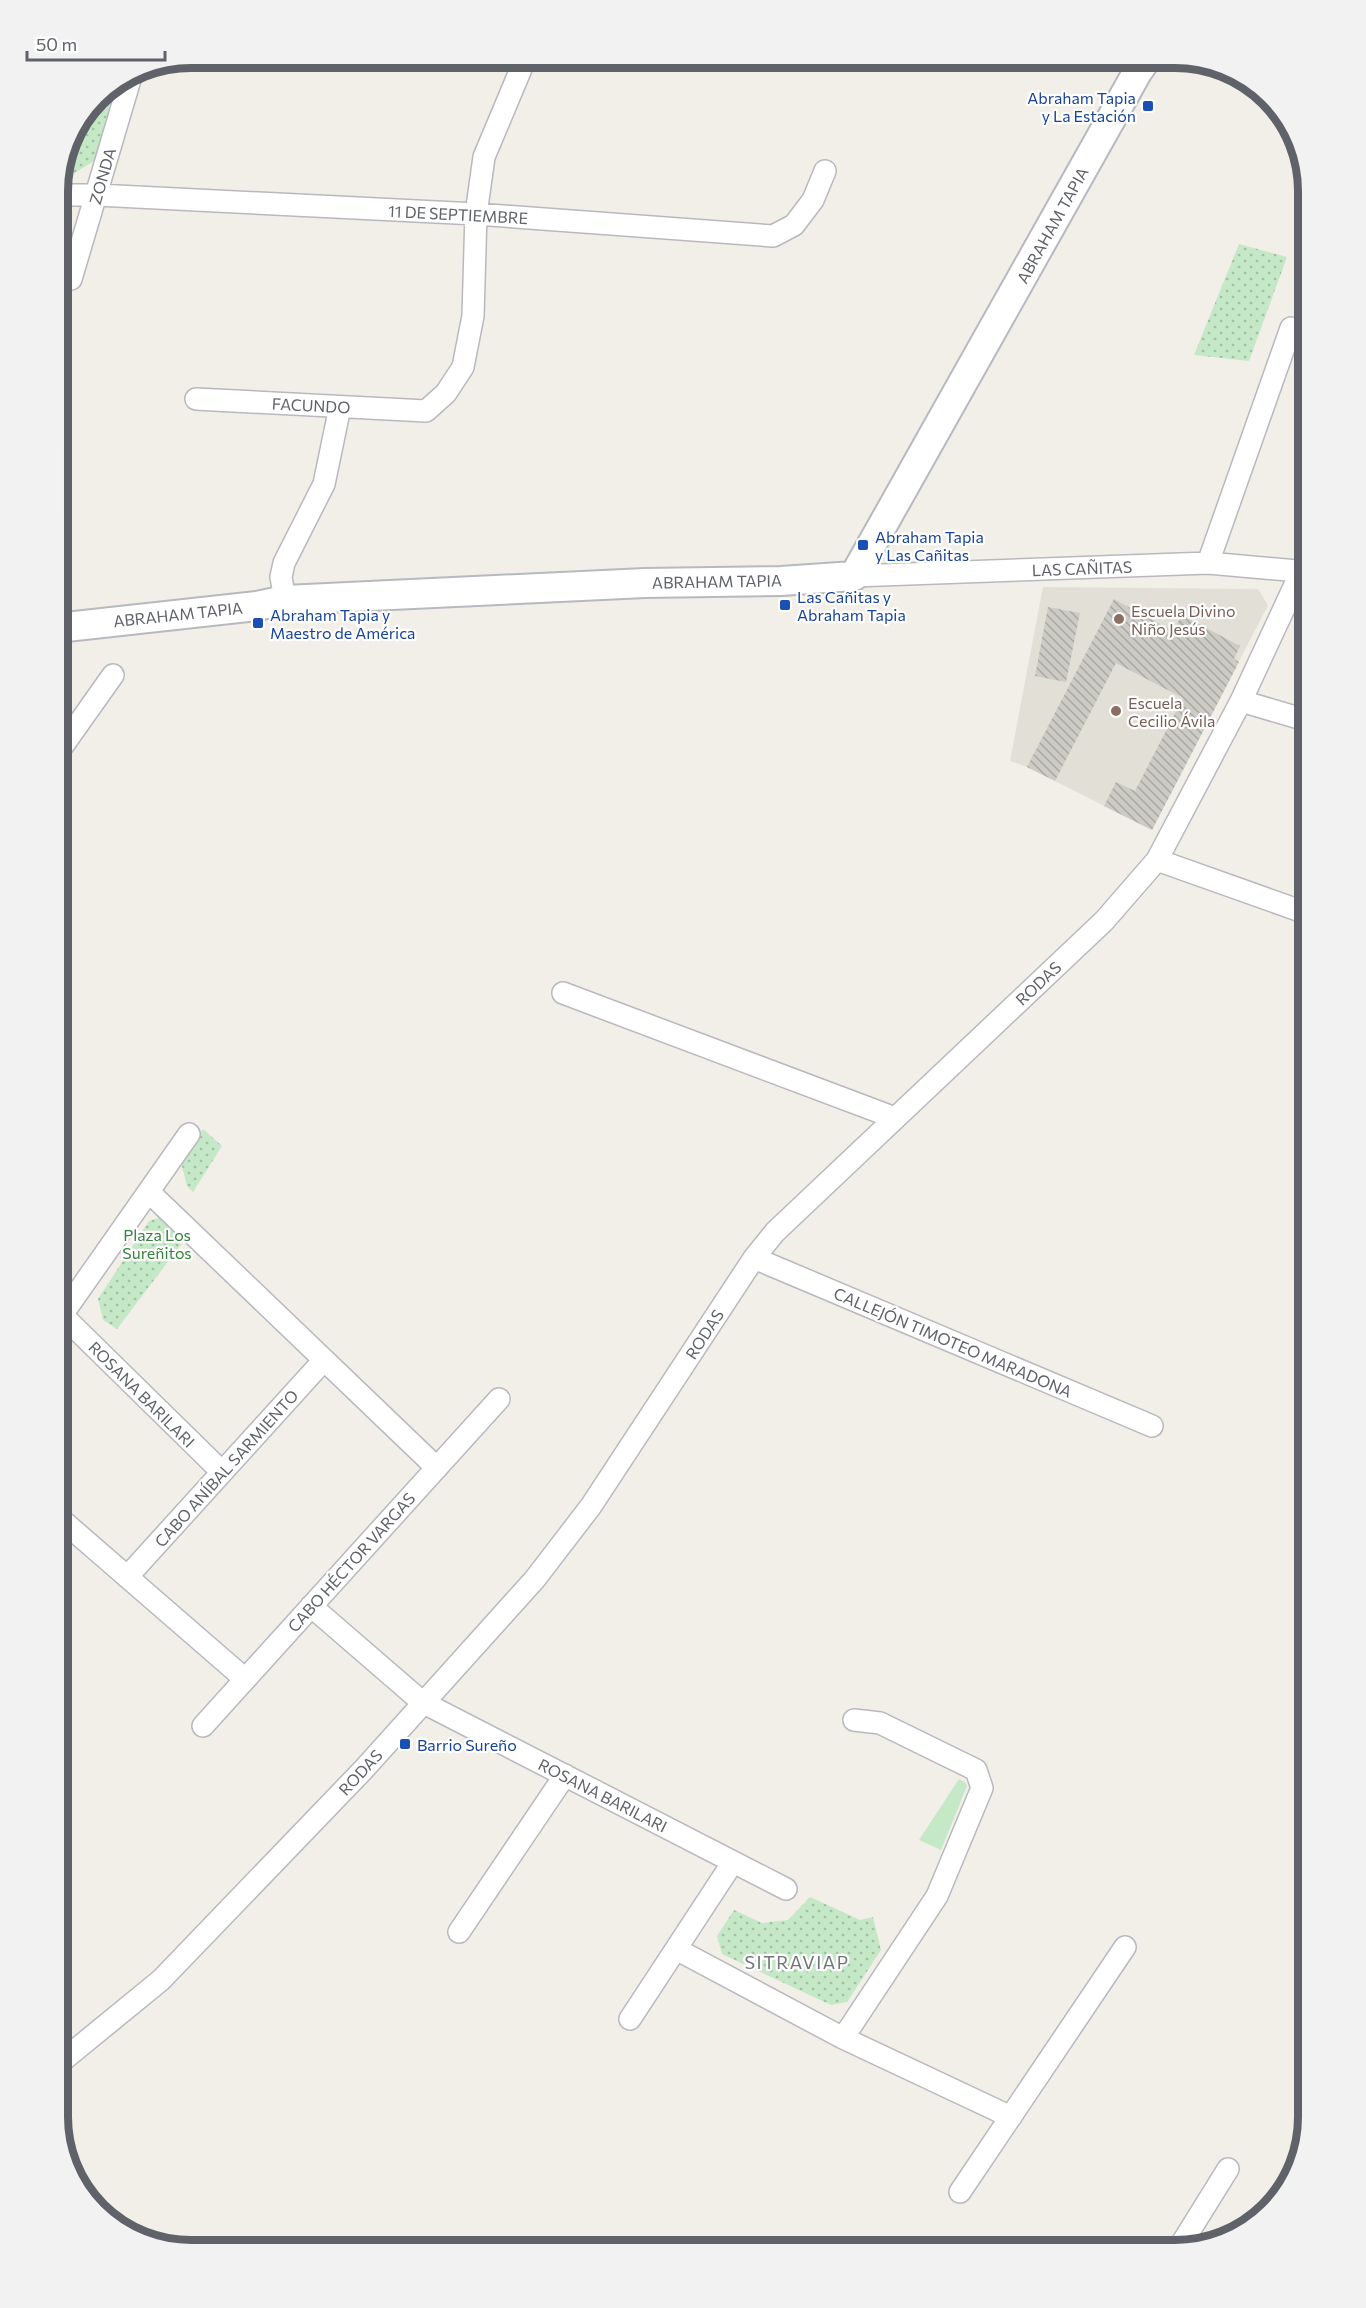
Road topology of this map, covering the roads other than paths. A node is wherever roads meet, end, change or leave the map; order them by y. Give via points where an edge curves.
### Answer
1 (521, 68) edge
2 (1140, 68) edge
3 (129, 84) edge
4 (825, 171) dead end
5 (68, 195) edge
6 (97, 195) junction
7 (476, 214) junction
8 (71, 279) dead end
9 (1291, 328) dead end
10 (196, 399) dead end
11 (340, 407) junction
12 (1208, 563) junction
13 (1298, 571) edge
14 (854, 576) junction
15 (1298, 586) edge
16 (285, 600) junction
17 (68, 627) edge
18 (114, 675) dead end
19 (1242, 701) junction
20 (1298, 718) edge
21 (68, 739) edge
22 (1157, 860) junction
23 (1298, 910) edge
24 (563, 993) dead end
25 (895, 1118) junction
26 (189, 1134) dead end
27 (149, 1192) junction
28 (754, 1258) junction
29 (68, 1307) edge
30 (68, 1326) edge
31 (324, 1360) junction
32 (499, 1399) dead end
33 (1152, 1426) dead end
34 (437, 1468) junction
35 (222, 1472) junction
36 (68, 1526) edge
37 (127, 1577) junction
38 (311, 1606) junction
39 (245, 1679) junction
40 (422, 1702) junction
41 (854, 1720) dead end
42 (203, 1726) dead end
43 (565, 1776) junction
44 (733, 1862) junction
45 (786, 1889) dead end
46 (459, 1932) dead end
47 (1125, 1947) dead end
48 (676, 1949) junction
49 (630, 2019) dead end
50 (843, 2038) junction
51 (68, 2056) edge
52 (1011, 2117) junction
53 (1228, 2169) dead end
54 (960, 2192) dead end
55 (1184, 2240) edge

1 - 7 street via 484,157
2 - 14 street, ABRAHAM TAPIA
3 - 6 street, ZONDA
4 - 7 street, 11 DE SEPTIEMBRE via 813,200 794,225 773,236
5 - 6 street, 11 DE SEPTIEMBRE
6 - 7 street, 11 DE SEPTIEMBRE
6 - 8 street, ZONDA
7 - 11 street, FACUNDO via 472,316 463,367 446,393 426,411
9 - 12 street
10 - 11 street, FACUNDO
11 - 16 street via 324,484 284,563 281,577
12 - 13 street, LAS CAÑITAS
12 - 14 street, LAS CAÑITAS
14 - 16 street, ABRAHAM TAPIA
15 - 19 street, RODAS
16 - 17 street, ABRAHAM TAPIA
18 - 21 street
19 - 20 street
19 - 22 street, RODAS
22 - 23 street
22 - 25 street, RODAS via 1104,921
24 - 25 street
25 - 28 street, RODAS
26 - 27 street
27 - 29 street
27 - 31 street
28 - 33 street, CALLEJÓN TIMOTEO MARADONA
28 - 40 street, RODAS via 591,1506 535,1579
30 - 35 street, ROSANA BARILARI
31 - 34 street
31 - 35 street, CABO ANÍBAL SARMIENTO
32 - 34 street, CABO HÉCTOR VARGAS
34 - 38 street, CABO HÉCTOR VARGAS
35 - 37 street, CABO ANÍBAL SARMIENTO
36 - 37 street
37 - 39 street
38 - 39 street, CABO HÉCTOR VARGAS
38 - 40 street, ROSANA BARILARI
39 - 42 street, CABO HÉCTOR VARGAS
40 - 43 street, ROSANA BARILARI
40 - 51 street, RODAS via 364,1769 161,1980
41 - 50 street via 880,1723 976,1770 982,1788 937,1896
43 - 44 street, ROSANA BARILARI
43 - 46 street
44 - 45 street, ROSANA BARILARI
44 - 48 street
47 - 52 street
48 - 49 street
48 - 50 street
50 - 52 street
52 - 54 street
53 - 55 street

